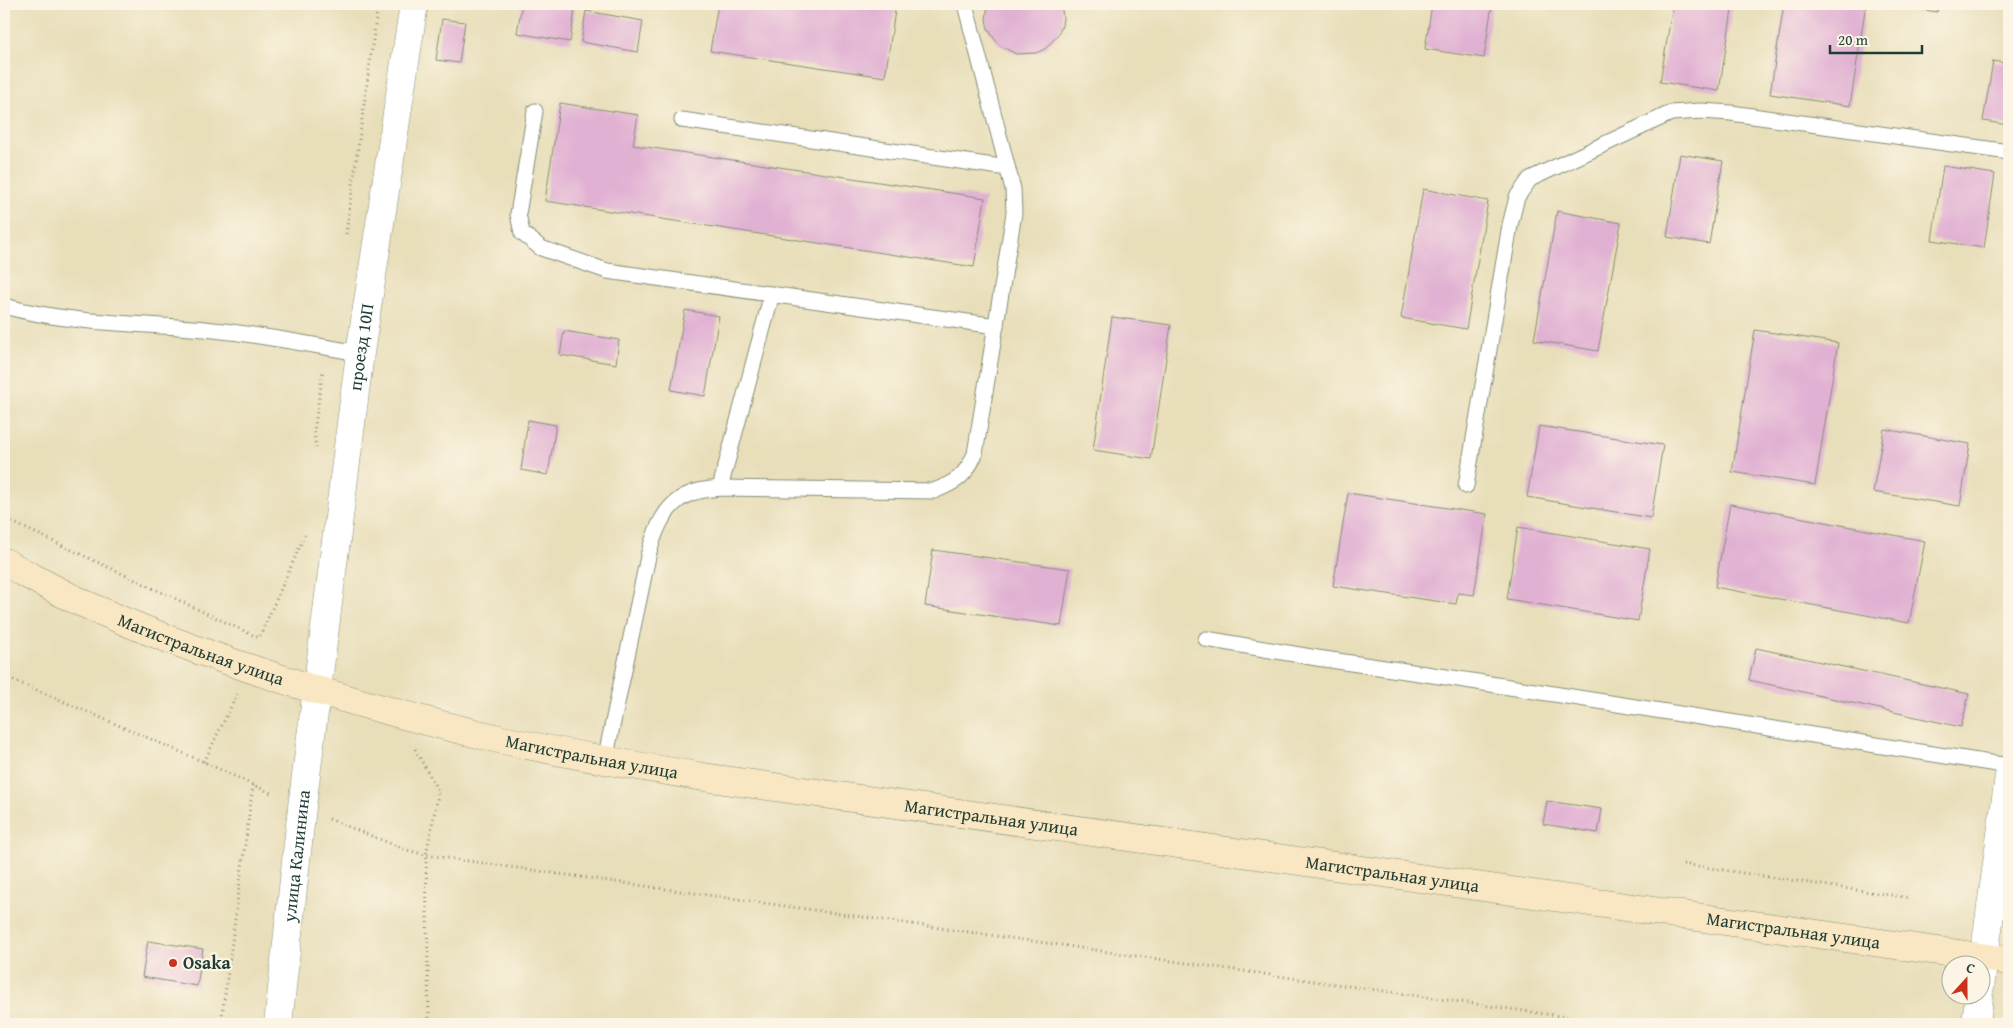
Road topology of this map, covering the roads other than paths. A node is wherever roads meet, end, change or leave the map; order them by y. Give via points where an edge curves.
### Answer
1 (414, 4) edge
2 (965, 4) edge
3 (535, 111) dead end
4 (682, 120) dead end
5 (2009, 152) edge
6 (1007, 168) junction
7 (772, 294) junction
8 (4, 306) edge
9 (996, 326) junction
10 (360, 353) junction
11 (1466, 486) dead end
12 (720, 488) junction
13 (4, 562) edge
14 (1206, 639) dead end
15 (317, 690) junction
16 (605, 760) junction
17 (2009, 766) edge
18 (2009, 776) edge
19 (1997, 959) edge
20 (1990, 971) edge
21 (1978, 1006) edge
22 (278, 1024) edge
23 (1976, 1024) edge

1 - 10 street, проезд 10П
2 - 6 lane
3 - 7 lane via 518,214 522,233 541,248 607,271
4 - 6 lane
5 - 11 lane via 1701,111 1671,113 1530,179 1517,197 1510,225
6 - 9 lane via 1013,189 1014,213
7 - 9 lane
7 - 12 lane
8 - 10 lane via 79,321 218,330
9 - 12 lane via 975,454 967,470 954,483 934,491
10 - 15 street, проезд 10П
12 - 16 lane via 690,493 670,507 657,526
13 - 15 main road, Магистральная улица via 86,605 190,647
14 - 17 lane
15 - 16 main road, Магистральная улица via 503,740
15 - 22 street, улица Калинина
16 - 19 main road, Магистральная улица via 710,778
18 - 19 street
19 - 20 street
21 - 23 street

